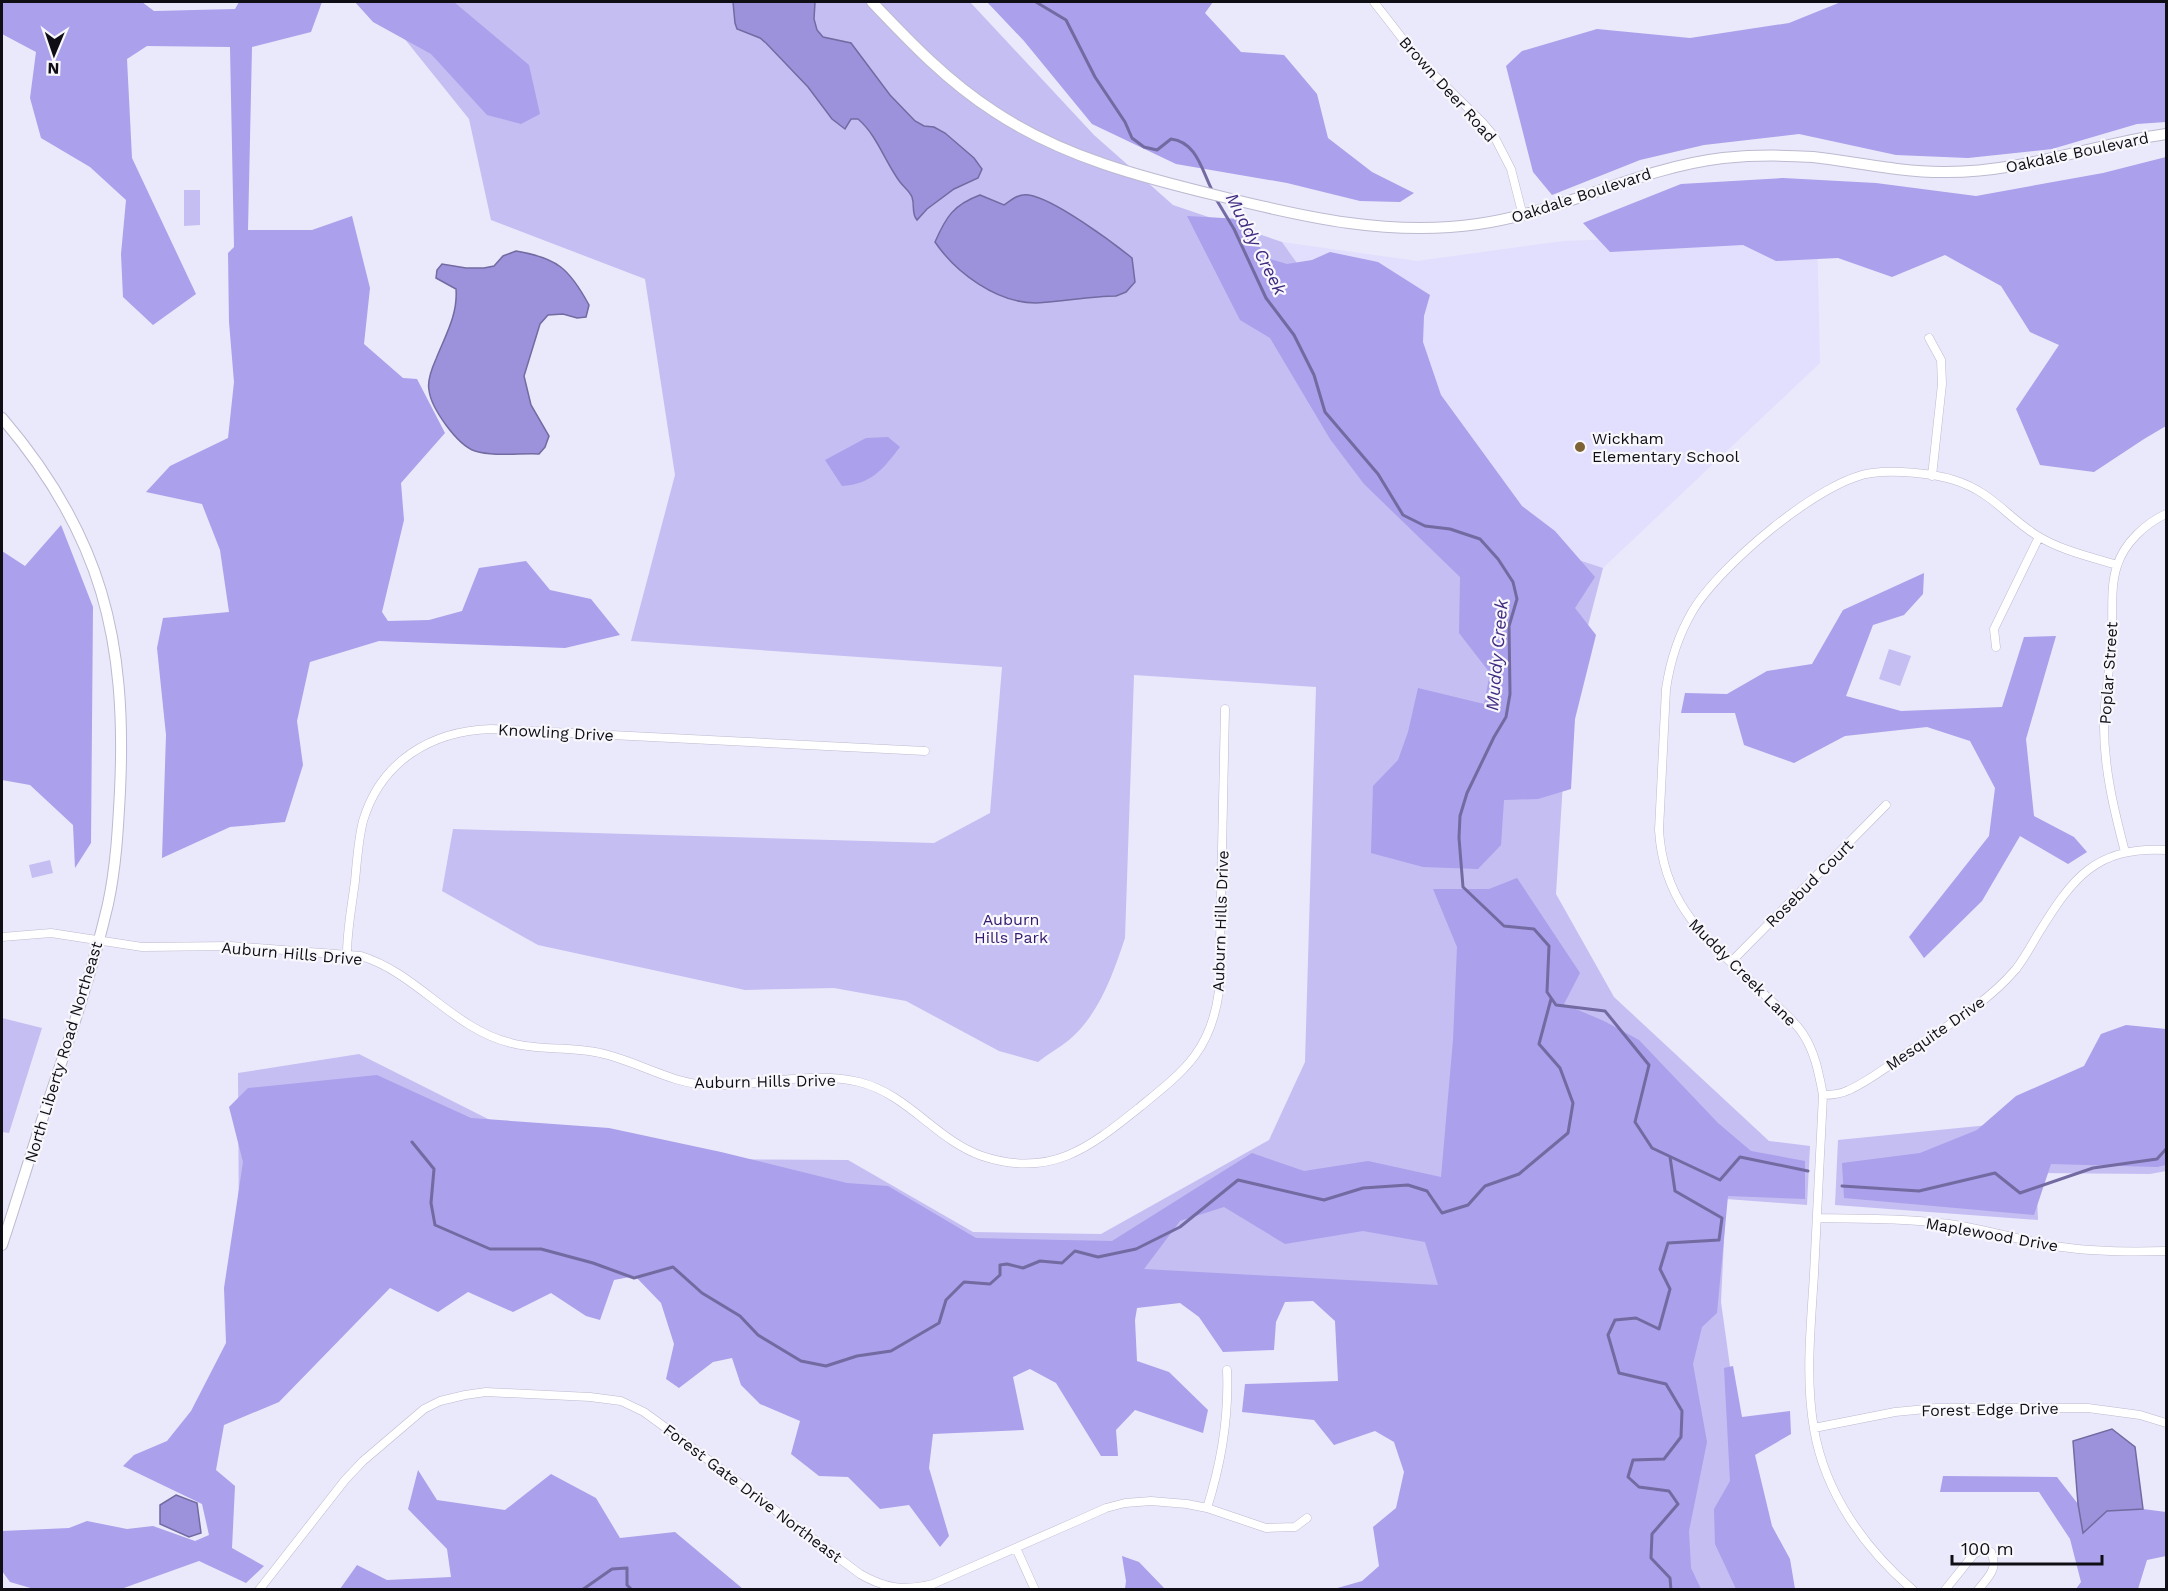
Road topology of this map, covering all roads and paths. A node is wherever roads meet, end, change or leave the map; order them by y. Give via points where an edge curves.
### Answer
1 (872, 2) edge
2 (1374, 2) edge
3 (2166, 134) edge
4 (1523, 216) junction
5 (1929, 338) dead end
6 (2, 418) edge
7 (1932, 476) junction
8 (2166, 514) edge
9 (2039, 537) junction
10 (2117, 565) junction
11 (1996, 647) dead end
12 (1225, 709) dead end
13 (925, 751) dead end
14 (1886, 805) dead end
15 (2166, 850) edge
16 (2125, 852) junction
17 (2, 937) edge
18 (98, 941) junction
19 (347, 954) junction
20 (1732, 962) junction
21 (1823, 1095) junction
22 (7, 1213) edge
23 (1817, 1218) junction
24 (2, 1245) edge
25 (2166, 1251) edge
26 (1227, 1370) dead end
27 (2166, 1423) edge
28 (1814, 1428) junction
29 (1207, 1508) junction
30 (1307, 1518) dead end
31 (1016, 1548) junction
32 (260, 1590) edge
33 (1035, 1590) edge
34 (1913, 1590) edge
35 (1945, 1590) edge
36 (1978, 1590) edge

1 - 4 main road, Oakdale Boulevard via 969,94 1012,123 1076,154 1252,204 1381,228 1444,228
2 - 4 street, Brown Deer Road via 1419,60 1494,136 1511,169
3 - 4 main road, Oakdale Boulevard via 2026,164 1969,171 1902,170 1792,156 1718,159 1663,169
5 - 7 street via 1941,360 1942,384
6 - 18 main road, North Liberty Road Northeast via 40,467 73,522 96,576 115,645 121,710 119,805 110,892
7 - 9 street, Muddy Creek Lane via 1979,490
7 - 20 street, Muddy Creek Lane via 1872,473 1844,480 1818,494 1718,579 1680,634 1666,689 1660,846 1677,900 1700,931
8 - 10 street, Poplar Street via 2136,536
9 - 10 street, Muddy Creek Lane
9 - 11 street via 1994,629
10 - 16 street, Poplar Street via 2104,723 2108,780
12 - 19 street, Auburn Hills Drive via 1219,992 1214,1016 1199,1051 1180,1074 1100,1139 1063,1158 1026,1163 982,1156 954,1142 897,1099 861,1082 831,1078 698,1084 600,1053 510,1043 472,1026 387,966
13 - 19 street, Knowling Drive via 491,729 438,738 398,764 371,799 359,842
14 - 20 street, Rosebud Court
15 - 16 street, Mesquite Drive
16 - 21 street, Mesquite Drive via 2098,863 2076,879 2016,968 1970,1012 1857,1086 1835,1095
17 - 18 street, Auburn Hills Drive via 51,933
18 - 19 street, Auburn Hills Drive via 142,947 231,946
18 - 22 main road, North Liberty Road Northeast via 83,1000
20 - 21 street, Muddy Creek Lane via 1803,1034 1816,1064
21 - 23 street, Muddy Creek Lane
22 - 24 main road, North Liberty Road Northeast
23 - 25 street, Maplewood Drive via 1911,1220 2069,1248
23 - 28 street, Muddy Creek Lane via 1809,1360
26 - 29 street via 1225,1421
27 - 28 street, Forest Edge Drive via 2088,1408 1936,1408
28 - 34 street, Muddy Creek Lane via 1822,1461 1855,1527
29 - 30 street, Forest Gate Drive Northeast via 1266,1528 1295,1527
29 - 31 street, Forest Gate Drive Northeast via 1151,1501 1125,1503
31 - 32 street, Forest Gate Drive Northeast via 933,1584 914,1589 884,1586 860,1574 644,1412 621,1401 590,1397 486,1392 440,1401 424,1409 363,1461
31 - 33 street
35 - 36 street via 1974,1554 1983,1550 1991,1552 1994,1569

